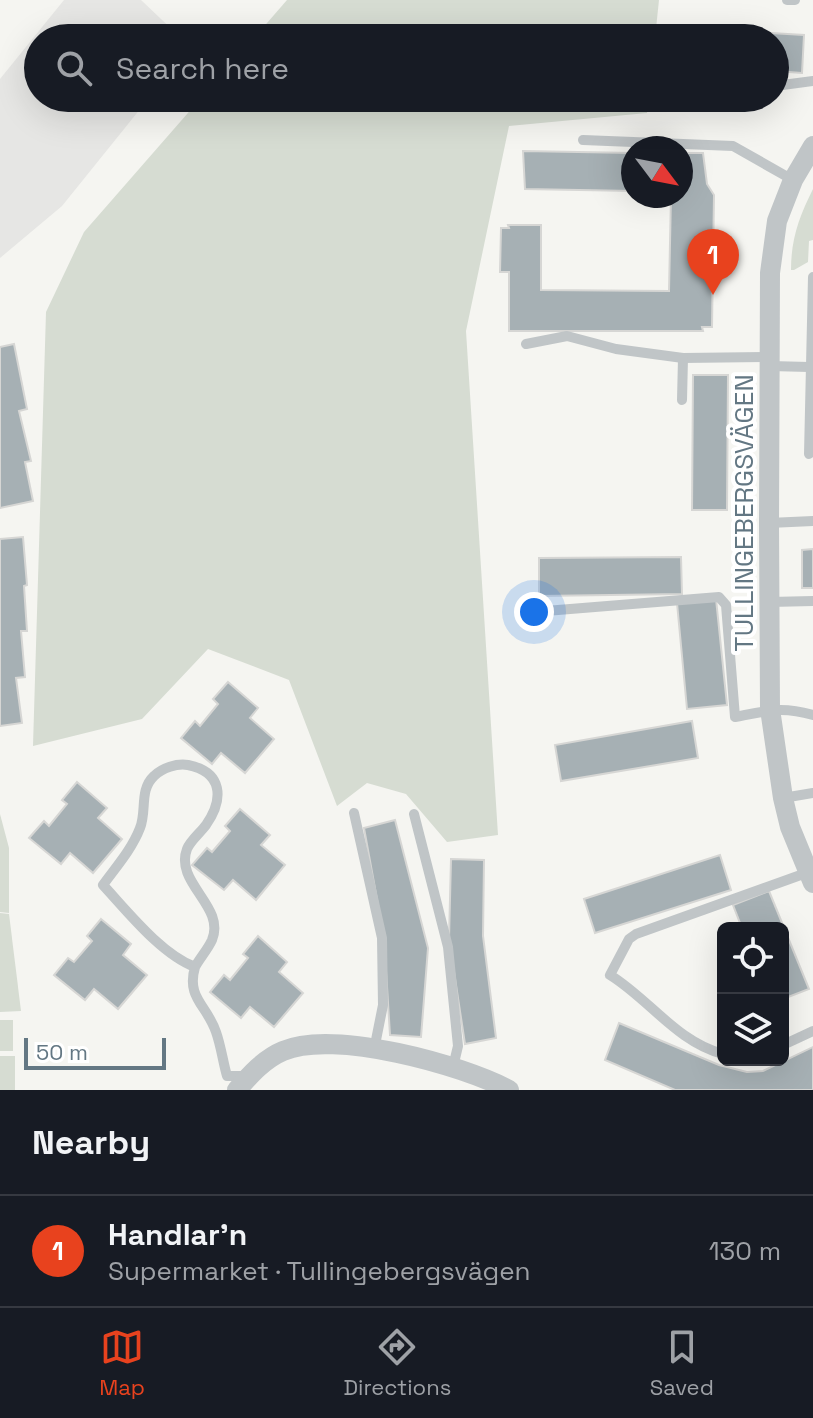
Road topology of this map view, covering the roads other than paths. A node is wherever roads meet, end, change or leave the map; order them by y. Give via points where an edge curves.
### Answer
1 (787, 0) edge
2 (795, 0) edge
3 (813, 81) edge
4 (789, 84) edge
5 (583, 140) dead end
6 (813, 146) edge
7 (793, 180) junction
8 (813, 277) edge
9 (526, 344) dead end
10 (683, 358) junction
11 (770, 362) junction
12 (809, 367) junction
13 (682, 400) dead end
14 (809, 454) dead end
15 (813, 521) edge
16 (769, 523) junction
17 (813, 601) edge
18 (770, 602) junction
19 (533, 612) dead end
20 (770, 709) junction
21 (813, 715) edge
22 (813, 793) edge
23 (783, 798) junction
24 (354, 813) dead end
25 (414, 814) dead end
26 (811, 878) edge
27 (195, 967) junction
28 (813, 1031) edge
29 (789, 1042) edge
30 (374, 1050) junction
31 (717, 1053) edge
32 (453, 1067) junction
33 (243, 1083) edge
34 (509, 1090) edge

1 - 2 lane
3 - 4 lane
5 - 7 lane via 733,146
6 - 7 street, TULLINGEBERGSVÄGEN
7 - 11 street, TULLINGEBERGSVÄGEN via 777,221 770,273
8 - 12 lane
9 - 10 lane via 567,336
10 - 11 lane
10 - 13 lane
11 - 12 lane
11 - 16 street, TULLINGEBERGSVÄGEN
12 - 14 lane
15 - 16 lane
16 - 18 street, TULLINGEBERGSVÄGEN
17 - 18 lane
18 - 20 street, TULLINGEBERGSVÄGEN
19 - 20 lane via 719,597 726,605 735,717
20 - 21 lane
20 - 23 street, TULLINGEBERGSVÄGEN
22 - 23 lane
23 - 26 street, TULLINGEBERGSVÄGEN
24 - 30 lane via 382,938 383,1005
25 - 32 lane via 448,947 458,1046
26 - 31 lane via 629,939 610,975 668,1024
27 - 27 lane via 212,939 214,924 185,866 187,849 214,811 218,793 205,770 183,764 166,768 146,787 141,826 103,885 181,961
27 - 33 lane via 190,983 216,1030 227,1076
28 - 29 lane
30 - 32 street via 414,1054
30 - 33 street via 304,1045 261,1064
32 - 34 street

